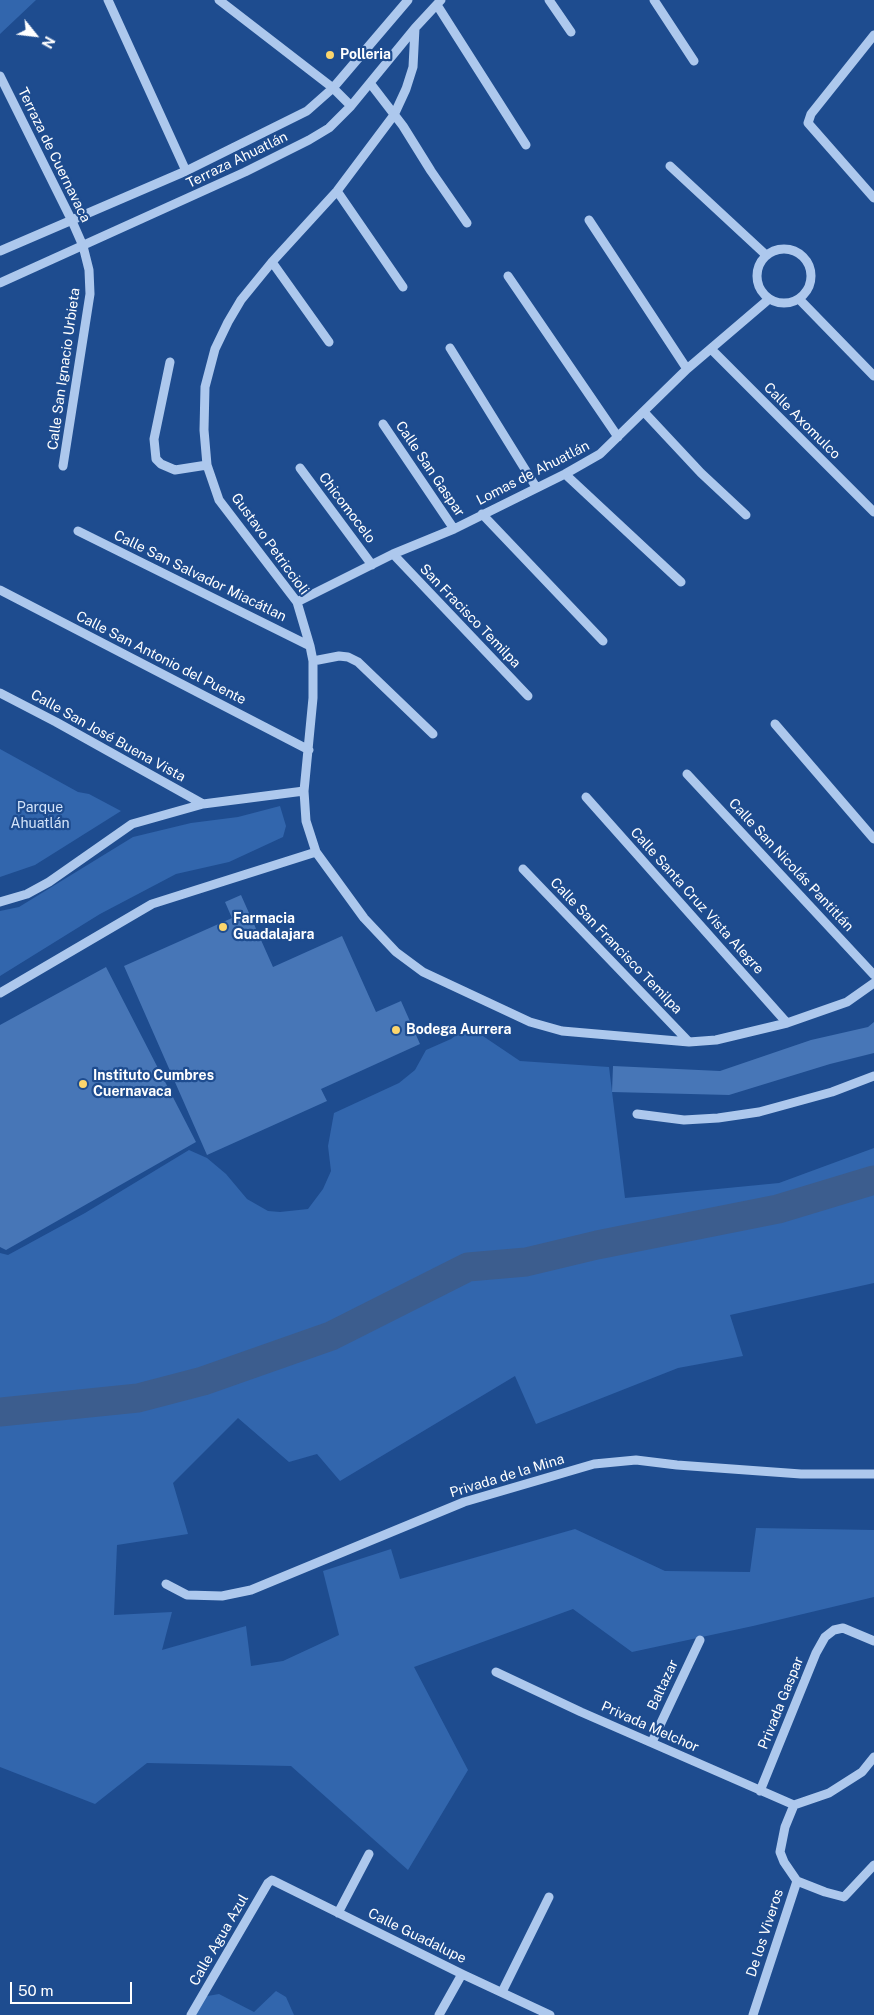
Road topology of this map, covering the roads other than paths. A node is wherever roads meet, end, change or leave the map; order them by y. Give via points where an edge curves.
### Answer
1 (108, 0) edge
2 (219, 0) edge
3 (408, 0) edge
4 (549, 0) edge
5 (654, 0) edge
6 (439, 3) edge
7 (415, 28) junction
8 (571, 32) dead end
9 (874, 35) edge
10 (694, 61) dead end
11 (0, 76) edge
12 (370, 83) junction
13 (333, 88) junction
14 (351, 106) junction
15 (394, 115) junction
16 (526, 145) dead end
17 (670, 166) dead end
18 (186, 171) junction
19 (337, 191) junction
20 (874, 198) edge
21 (589, 220) dead end
22 (72, 221) junction
23 (467, 223) dead end
24 (83, 246) junction
25 (0, 251) edge
26 (766, 255) junction
27 (272, 262) junction
28 (508, 276) dead end
29 (0, 283) edge
30 (403, 287) dead end
31 (769, 299) junction
32 (799, 299) junction
33 (329, 342) dead end
34 (450, 348) dead end
35 (711, 349) junction
36 (170, 362) dead end
37 (687, 370) junction
38 (874, 376) edge
39 (644, 412) junction
40 (383, 424) dead end
41 (618, 437) junction
42 (207, 465) junction
43 (63, 466) dead end
44 (300, 468) dead end
45 (565, 474) junction
46 (536, 487) junction
47 (874, 512) edge
48 (482, 514) junction
49 (746, 515) dead end
50 (454, 529) junction
51 (78, 531) dead end
52 (393, 554) junction
53 (372, 565) junction
54 (681, 582) dead end
55 (0, 590) edge
56 (297, 602) junction
57 (602, 641) dead end
58 (310, 646) junction
59 (313, 661) junction
60 (0, 693) edge
61 (528, 696) dead end
62 (775, 724) dead end
63 (433, 734) dead end
64 (309, 750) junction
65 (688, 774) dead end
66 (304, 792) junction
67 (586, 797) dead end
68 (203, 804) junction
69 (874, 839) edge
70 (316, 852) junction
71 (523, 869) dead end
72 (0, 902) edge
73 (874, 975) edge
74 (874, 984) edge
75 (0, 993) edge
76 (787, 1023) junction
77 (689, 1042) junction
78 (874, 1076) edge
79 (638, 1114) dead end
80 (874, 1474) edge
81 (166, 1584) dead end
82 (700, 1640) dead end
83 (874, 1641) edge
84 (496, 1672) dead end
85 (652, 1742) junction
86 (874, 1757) edge
87 (760, 1791) junction
88 (794, 1805) junction
89 (369, 1854) dead end
90 (874, 1865) edge
91 (272, 1880) joint
92 (797, 1881) junction
93 (549, 1897) dead end
94 (338, 1913) junction
95 (462, 1974) junction
96 (502, 1992) junction
97 (191, 2015) edge
98 (440, 2015) edge
99 (550, 2015) edge
100 (753, 2015) edge

1 - 18 street
2 - 13 street
3 - 13 street, Terraza Ahuatlán
4 - 8 street
5 - 10 street
6 - 7 street, Terraza Ahuatlán
6 - 16 street
7 - 12 street, Terraza Ahuatlán
7 - 15 street, Gustavo Petriccioli via 413,67
9 - 20 street via 811,114 808,123
11 - 22 street, Terraza de Cuernavaca
12 - 14 street, Terraza Ahuatlán
12 - 15 street
13 - 14 street
13 - 18 street, Terraza Ahuatlán via 307,111
14 - 24 street, Terraza Ahuatlán via 329,128 309,140
15 - 19 street, Gustavo Petriccioli
15 - 23 street
17 - 26 street
18 - 22 street, Terraza Ahuatlán
19 - 27 street, Gustavo Petriccioli
19 - 30 street
21 - 37 street
22 - 24 street, Terraza de Cuernavaca
22 - 25 street, Terraza Ahuatlán
24 - 29 street, Terraza Ahuatlán
24 - 43 street, Calle San Ignacio Urbieta via 90,294
26 - 31 street via 758,270 758,286
26 - 32 street via 787,249 806,259 811,273 809,288
27 - 33 street
27 - 42 street, Gustavo Petriccioli via 241,300 215,349 205,387
28 - 41 street
31 - 32 street via 784,303
31 - 35 street, Lomas de Ahuatlán
32 - 38 street
34 - 46 street
35 - 37 street, Lomas de Ahuatlán
35 - 47 street, Calle Axomulco
36 - 42 street via 154,439 156,459 176,470
37 - 39 street, Lomas de Ahuatlán
39 - 41 street, Lomas de Ahuatlán
39 - 49 street
40 - 50 street, Calle San Gaspar
41 - 45 street, Lomas de Ahuatlán via 600,454
42 - 56 street, Gustavo Petriccioli via 219,500
44 - 53 street, Chicomocelo
45 - 46 street, Lomas de Ahuatlán
45 - 54 street
46 - 48 street, Lomas de Ahuatlán
48 - 50 street, Lomas de Ahuatlán
48 - 57 street
50 - 52 street, Lomas de Ahuatlán
51 - 58 street, Calle San Salvador Miacátlan
52 - 53 street, Lomas de Ahuatlán
52 - 61 street, San Fracisco Temilpa
53 - 56 street, Lomas de Ahuatlán
55 - 64 street, Calle San Antonio del Puente
56 - 58 street, Gustavo Petriccioli
58 - 59 street, Gustavo Petriccioli
59 - 63 street via 339,656 358,662
59 - 64 street, Gustavo Petriccioli
60 - 68 street, Calle San José Buena Vista
62 - 69 street
64 - 66 street, Gustavo Petriccioli
65 - 73 street, Calle San Nicolás Pantitlán
66 - 68 street
66 - 70 street, Gustavo Petriccioli via 306,821
67 - 76 street, Calle Santa Cruz Vista Alegre
68 - 72 street via 132,824 49,882 27,894
70 - 75 street via 152,904
70 - 77 street, Gustavo Petriccioli via 364,918 396,952 423,972 530,1022 562,1031
71 - 77 street, Calle San Francisco Temilpa
74 - 76 street, Gustavo Petriccioli via 847,1002
76 - 77 street, Gustavo Petriccioli via 716,1040
78 - 79 street via 832,1092 759,1112 684,1120
80 - 81 street, Privada de la Mina via 800,1474 636,1460 594,1464 464,1502 251,1590 222,1596 187,1595
82 - 85 street, Baltazar
83 - 87 street, Privada Gaspar via 843,1628 825,1637
84 - 85 street, Privada Melchor
85 - 87 street, Privada Melchor
86 - 88 street via 862,1772 829,1793
87 - 88 street, Privada Melchor
88 - 92 street, De los Viveros via 780,1852
89 - 94 street
90 - 92 street via 844,1897
91 - 94 street, Calle Guadalupe
91 - 97 street, Calle Agua Azul
92 - 100 street, De los Viveros
93 - 96 street
94 - 95 street, Calle Guadalupe
95 - 96 street, Calle Guadalupe
95 - 98 street
96 - 99 street, Calle Guadalupe

